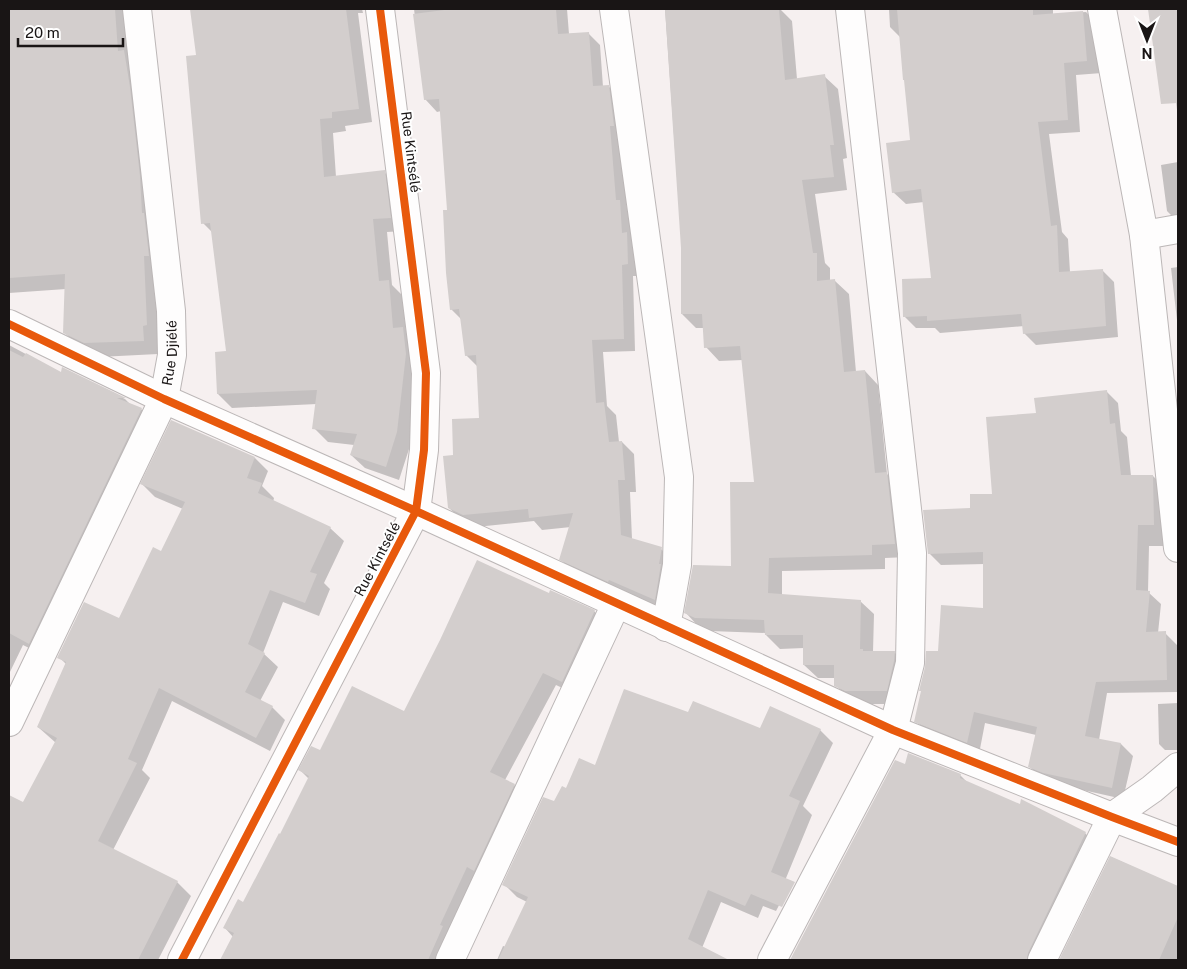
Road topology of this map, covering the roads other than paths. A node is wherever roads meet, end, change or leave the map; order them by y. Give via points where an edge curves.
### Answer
1 (137, 9) edge
2 (380, 9) edge
3 (614, 9) edge
4 (850, 9) edge
5 (1102, 9) edge
6 (1178, 229) edge
7 (1144, 235) junction
8 (9, 324) edge
9 (164, 399) junction
10 (416, 511) junction
11 (1178, 548) edge
12 (616, 604) junction
13 (666, 627) junction
14 (9, 722) edge
15 (893, 730) junction
16 (1178, 767) edge
17 (1112, 817) junction
18 (1178, 842) edge
19 (182, 960) edge
20 (450, 960) edge
21 (772, 960) edge
22 (1042, 960) edge

1 - 9 street, Rue Djiélé via 171,311 172,355
2 - 10 street, Rue Kintsélé via 426,373 424,450
3 - 13 street via 679,477 678,565
4 - 15 street via 912,553 910,663
5 - 7 street
6 - 7 street
7 - 11 street
8 - 9 street
9 - 10 street
9 - 14 street, Rue Djiélé
10 - 12 street
10 - 19 street, Rue Kintsélé
12 - 13 street
12 - 20 street
13 - 15 street
15 - 17 street
15 - 21 street
16 - 17 street
17 - 18 street
17 - 22 street

